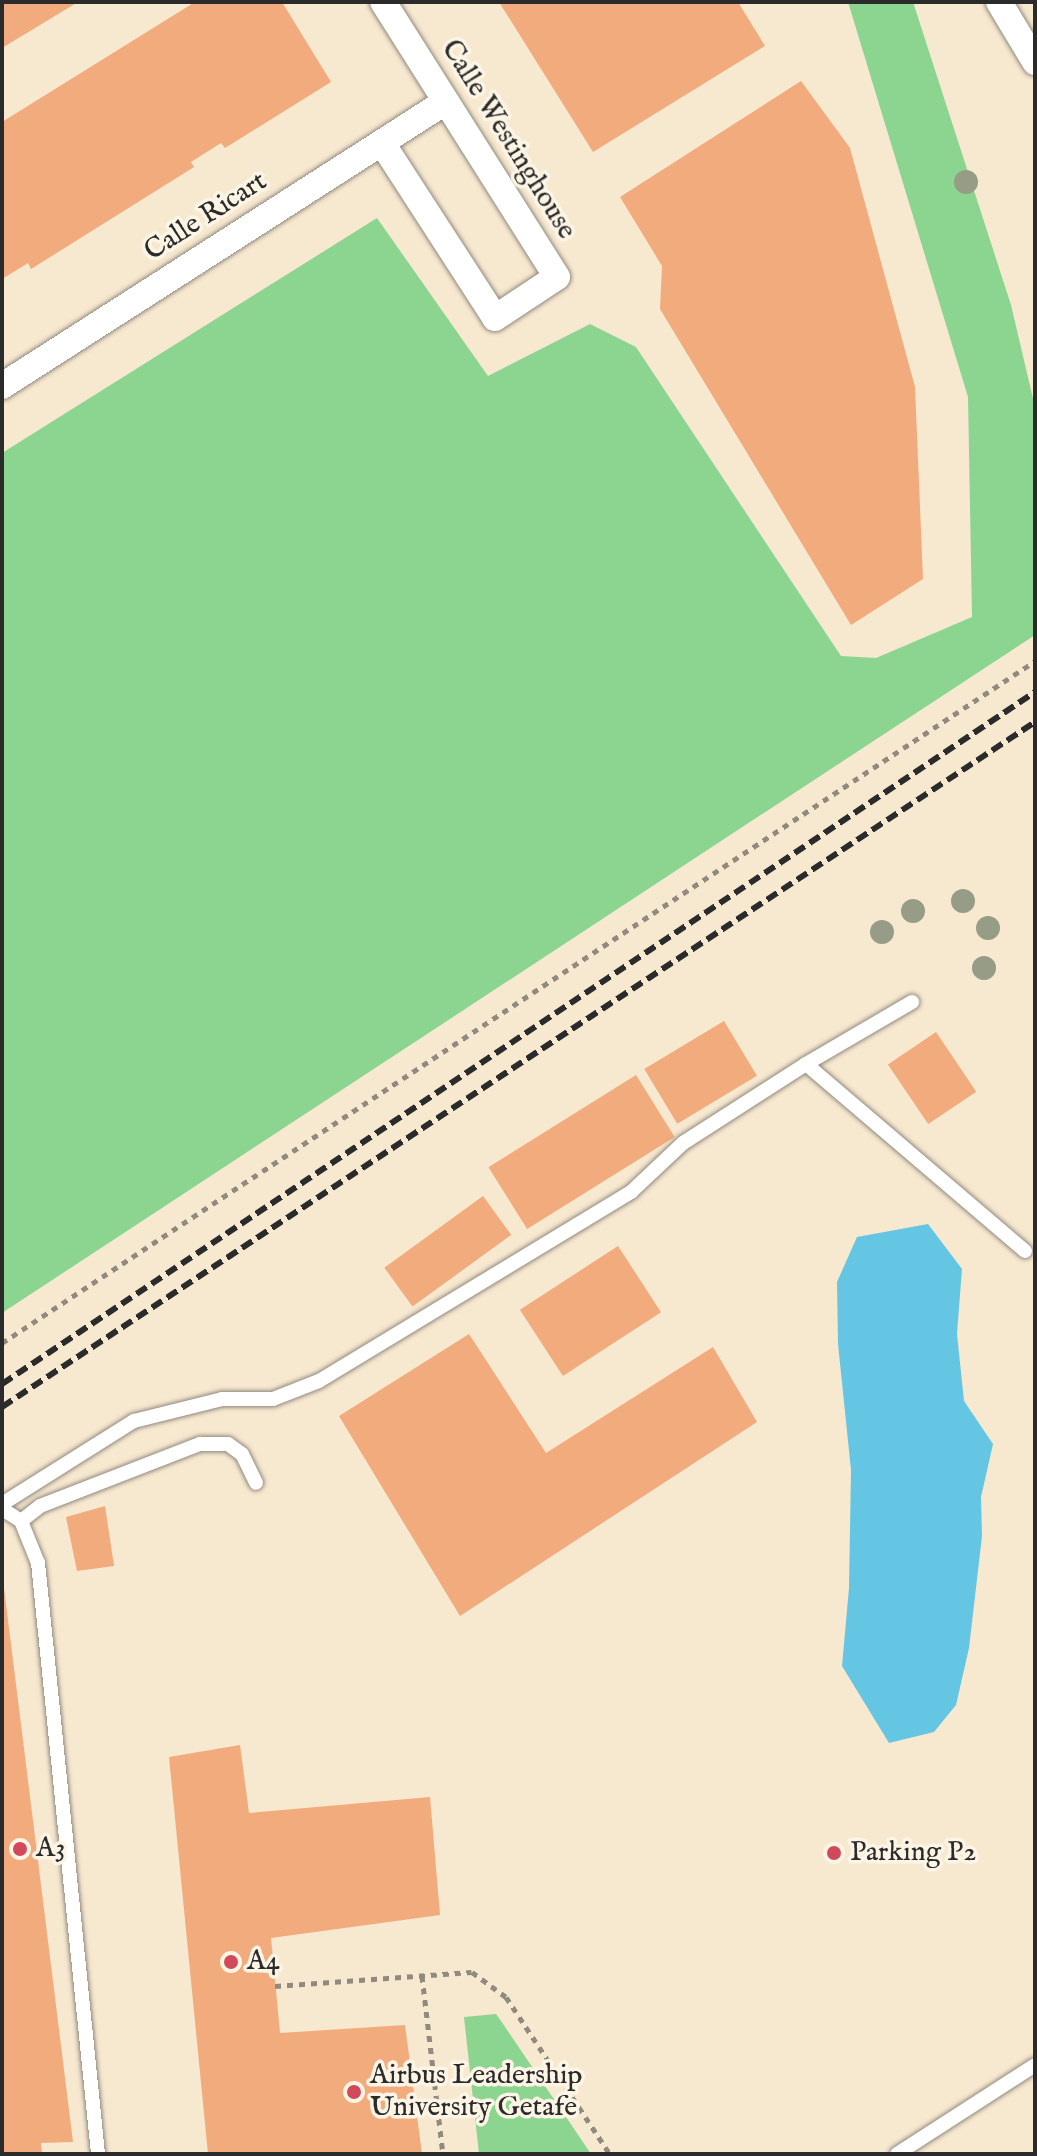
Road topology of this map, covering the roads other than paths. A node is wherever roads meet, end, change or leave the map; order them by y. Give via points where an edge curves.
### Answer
1 (383, 2) edge
2 (999, 2) edge
3 (1035, 62) edge
4 (445, 102) junction
5 (382, 143) junction
6 (2, 386) edge
7 (912, 1002) dead end
8 (806, 1064) junction
9 (1025, 1251) dead end
10 (256, 1483) dead end
11 (2, 1507) edge
12 (21, 1521) junction
13 (1035, 2065) edge
14 (98, 2154) edge
15 (897, 2154) edge

1 - 4 street, Calle Westinghouse
2 - 3 street
4 - 5 street, Calle Ricart
4 - 5 street, Calle Westinghouse via 557,277 495,318
5 - 6 street, Calle Ricart
7 - 8 lane
8 - 9 lane
8 - 11 lane via 683,1143 631,1192 319,1381 273,1399 222,1399 134,1421
10 - 12 lane via 242,1454 228,1444 200,1444 40,1506
11 - 12 lane
12 - 14 lane via 38,1563
13 - 15 lane

